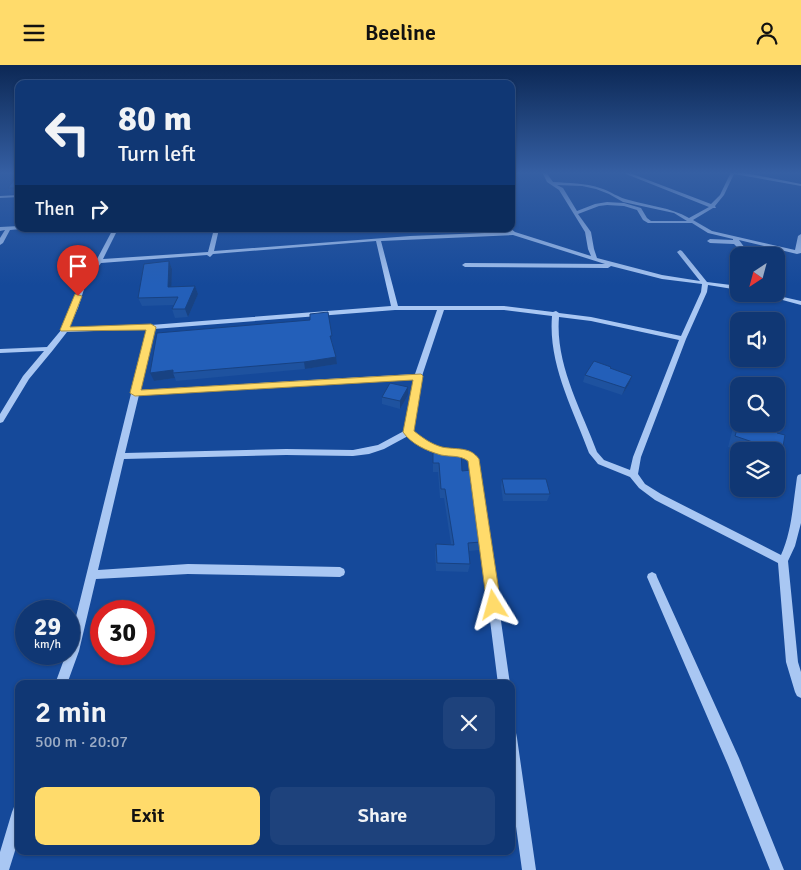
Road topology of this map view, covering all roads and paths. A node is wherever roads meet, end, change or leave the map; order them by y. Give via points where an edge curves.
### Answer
1 (573, 210) edge
2 (588, 210) edge
3 (639, 210) edge
4 (665, 210) edge
5 (710, 210) edge
6 (575, 213) junction
7 (691, 221) junction
8 (15, 228) edge
9 (0, 229) edge
10 (8, 229) junction
11 (114, 232) edge
12 (215, 232) edge
13 (496, 232) edge
14 (514, 232) edge
15 (801, 236) edge
16 (378, 240) junction
17 (736, 240) junction
18 (710, 241) dead end
19 (0, 243) edge
20 (741, 247) edge
21 (680, 252) dead end
22 (799, 252) edge
23 (210, 255) junction
24 (595, 259) junction
25 (99, 261) junction
26 (465, 265) dead end
27 (614, 265) junction
28 (705, 283) junction
29 (730, 287) edge
30 (785, 299) edge
31 (801, 303) edge
32 (395, 308) junction
33 (440, 308) junction
34 (556, 313) junction
35 (151, 327) junction
36 (64, 330) junction
37 (683, 339) junction
38 (50, 349) junction
39 (0, 351) edge
40 (418, 376) junction
41 (135, 393) junction
42 (0, 420) edge
43 (408, 432) junction
44 (121, 456) junction
45 (633, 475) junction
46 (801, 477) edge
47 (798, 525) edge
48 (783, 561) junction
49 (340, 572) dead end
50 (92, 575) junction
51 (652, 577) dead end
52 (63, 680) edge
53 (503, 680) edge
54 (801, 692) edge
55 (515, 767) edge
56 (15, 826) edge
57 (2, 870) edge
58 (529, 870) edge
59 (777, 870) edge

1 - 6 street
2 - 6 street
3 - 7 street via 650,222
4 - 7 street
5 - 7 street
6 - 24 street via 588,232
7 - 17 street via 710,232
8 - 10 street
9 - 10 street
10 - 19 street
11 - 25 street
12 - 23 street
13 - 16 street
14 - 24 street
15 - 22 street
16 - 23 street
16 - 32 street
17 - 18 street
17 - 20 street
17 - 22 street
21 - 28 street
23 - 25 street
24 - 27 street
25 - 36 street via 82,283
26 - 27 street
27 - 28 street
28 - 29 street
28 - 37 street
30 - 31 street
32 - 33 street
32 - 35 street
33 - 34 street via 504,308
33 - 40 street
34 - 37 street
34 - 45 street via 553,327 562,372 593,453 601,461
35 - 36 street
35 - 41 street
36 - 38 street
37 - 45 street
38 - 39 street
38 - 42 street via 26,378
40 - 41 street
40 - 43 street
41 - 44 street
43 - 44 street via 399,439 343,455 287,452
43 - 53 street via 424,444 442,451 466,453 474,459
44 - 50 street
45 - 48 street via 658,497
46 - 47 street
47 - 48 street
48 - 54 street via 792,663
49 - 50 street via 188,569
50 - 52 street
51 - 59 street
55 - 58 street
56 - 57 street

